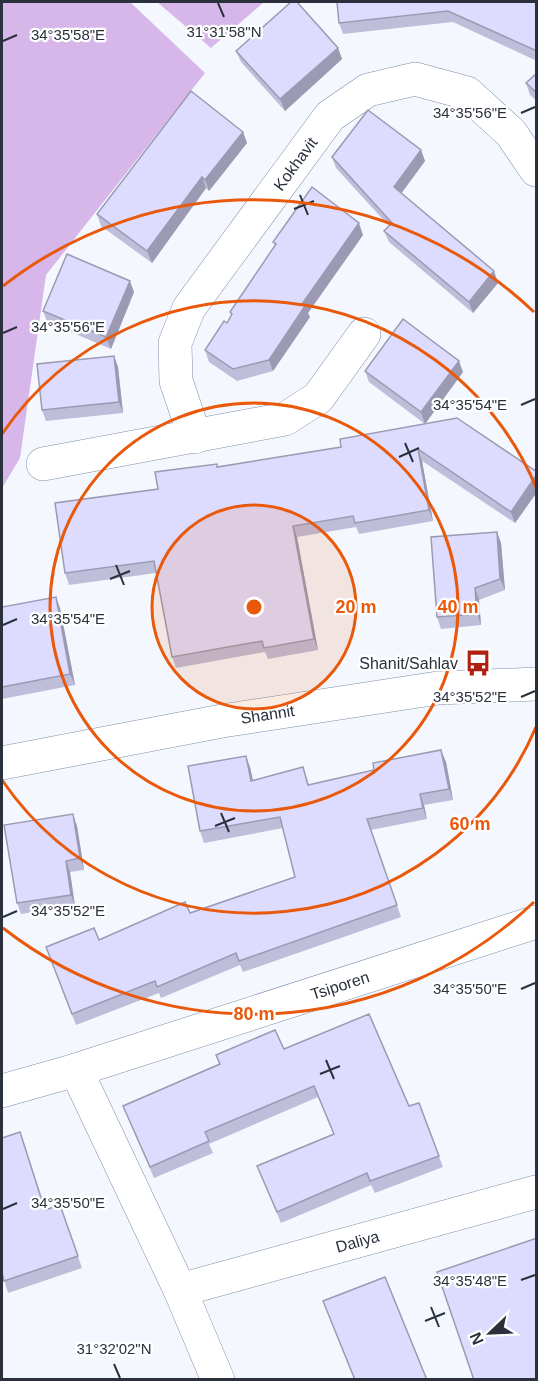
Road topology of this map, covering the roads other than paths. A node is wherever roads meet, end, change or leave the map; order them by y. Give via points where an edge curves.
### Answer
1 (537, 170) edge
2 (364, 334) dead end
3 (195, 437) junction
4 (43, 464) dead end
5 (537, 684) edge
6 (2, 763) edge
7 (537, 922) edge
8 (76, 1070) junction
9 (2, 1091) edge
10 (537, 1192) edge
11 (180, 1290) junction
12 (218, 1380) edge

1 - 3 street, Kokhavit via 511,133 467,93 415,79 368,90 330,116 189,308 175,343 176,381
2 - 3 street via 318,398 285,419
3 - 4 street
5 - 6 street, Shannit via 438,688 222,722
7 - 8 street, Tsiporen
8 - 9 street, Tsiporen
8 - 11 street
10 - 11 street, Daliya
11 - 12 street

